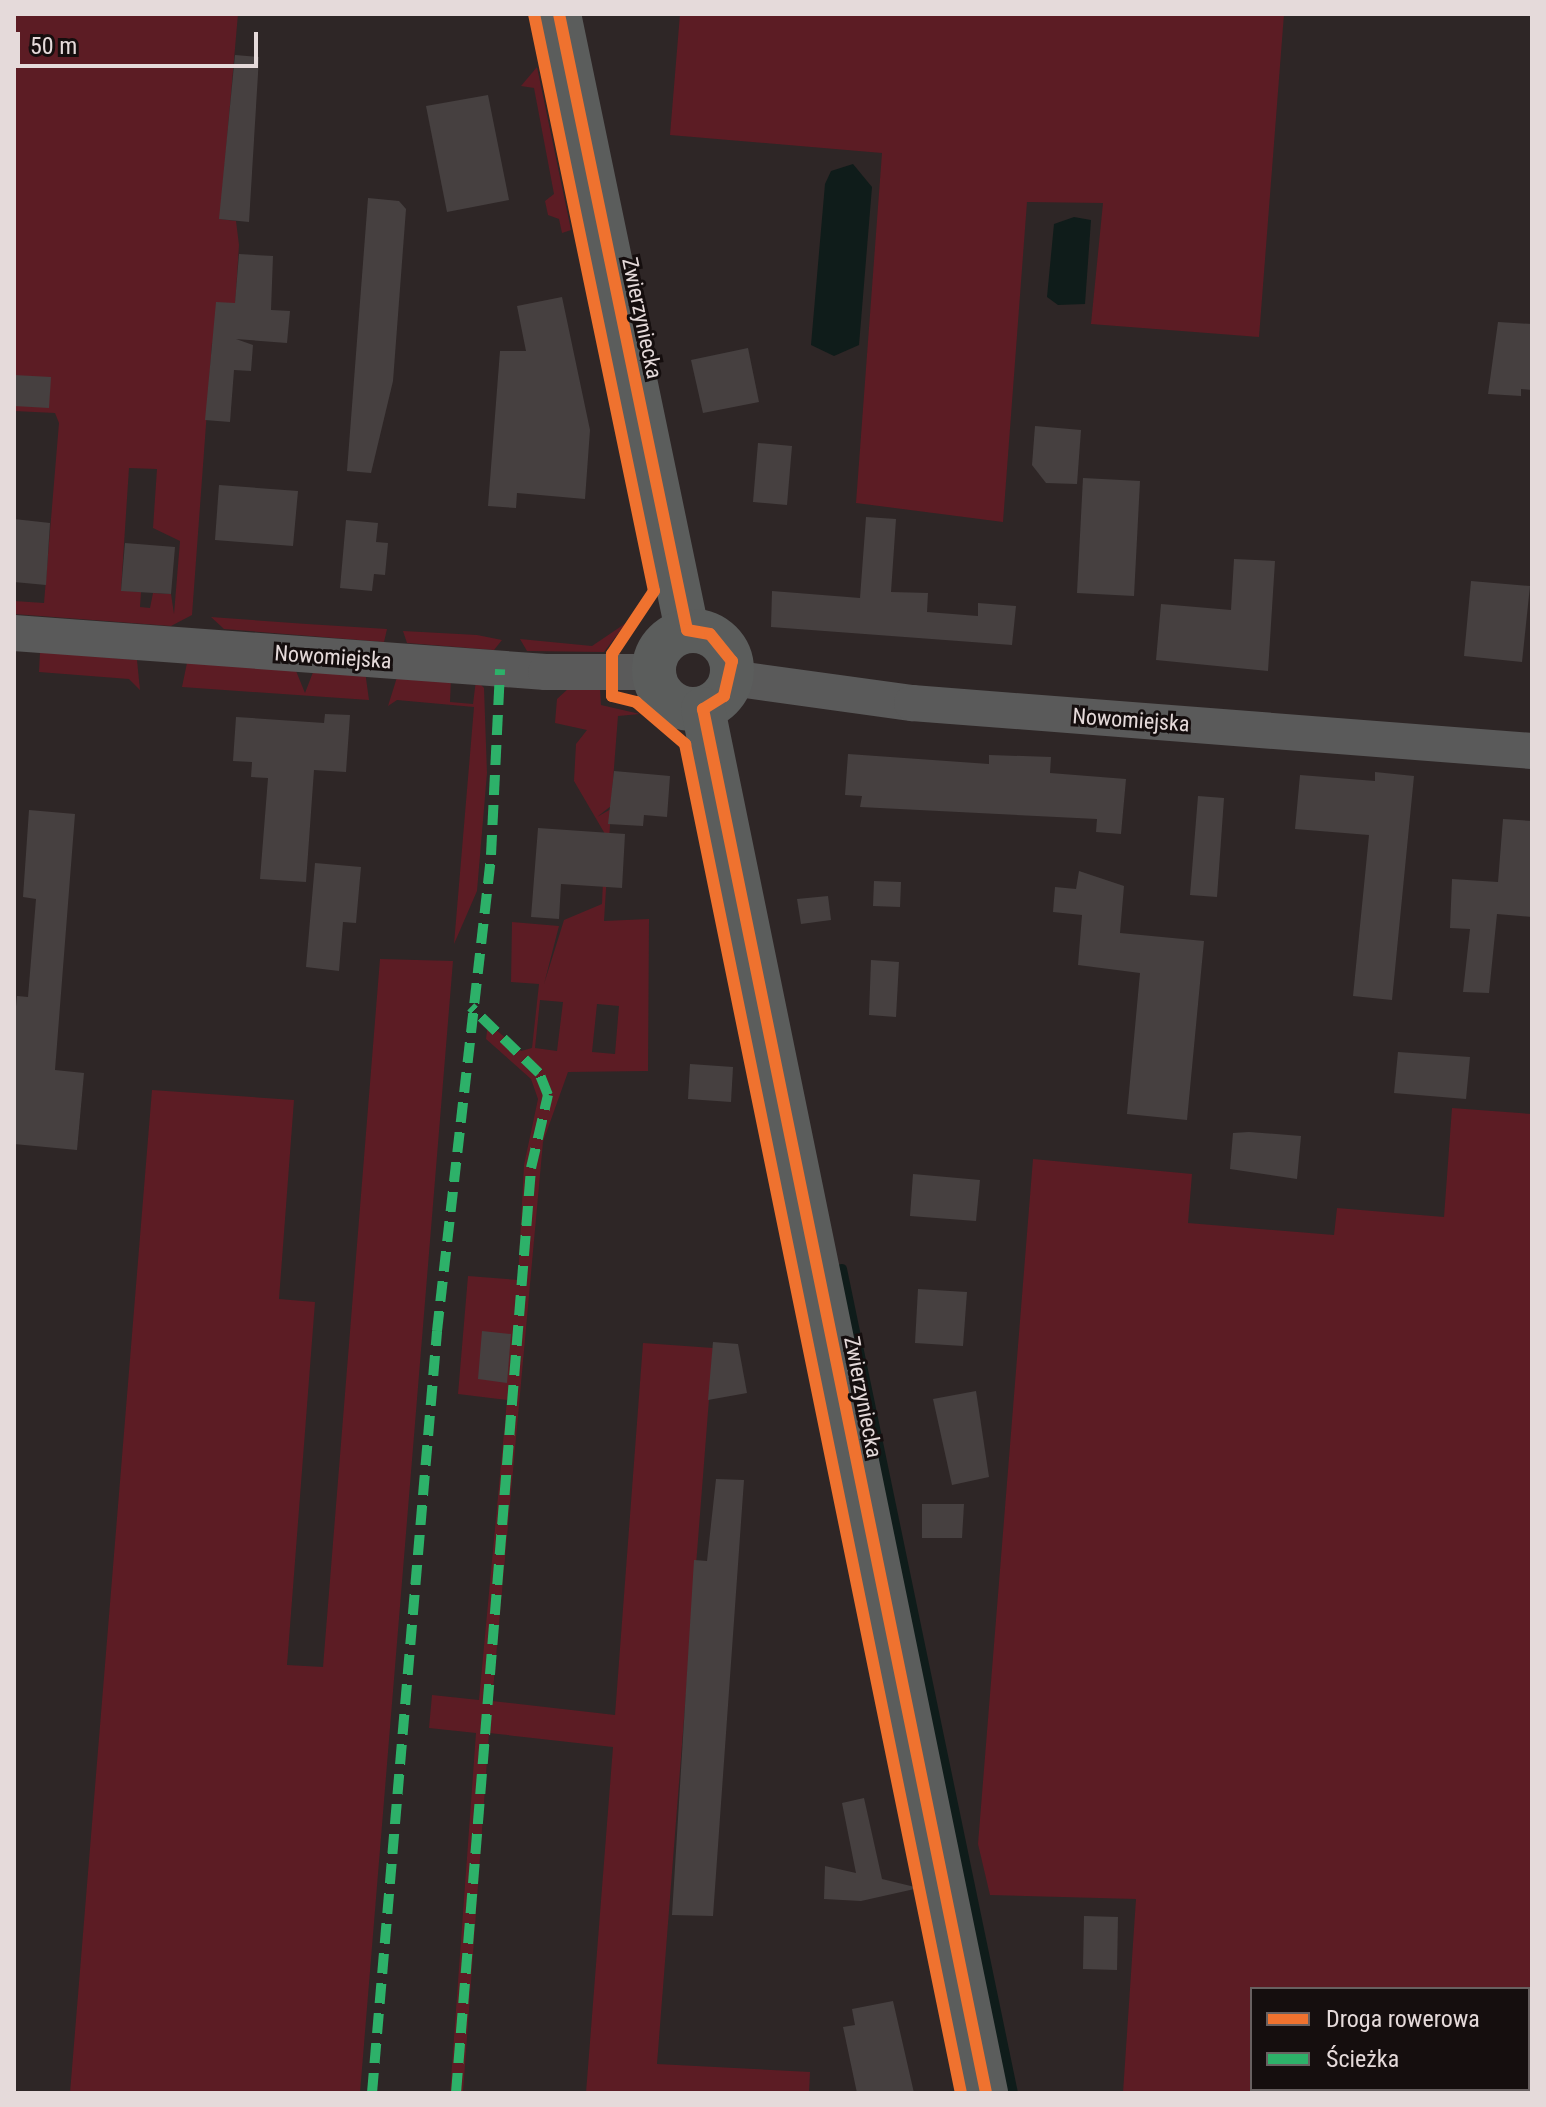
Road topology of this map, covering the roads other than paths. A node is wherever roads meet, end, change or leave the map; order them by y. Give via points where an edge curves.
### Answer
1 (559, 14) edge
2 (687, 630) junction
3 (14, 633) edge
4 (653, 672) junction
5 (717, 694) junction
6 (1532, 751) edge
7 (986, 2093) edge

1 - 2 street, Zwierzyniecka
2 - 4 street via 664,643
2 - 5 street via 720,640 732,661
3 - 4 street, Nowomiejska via 546,672
4 - 5 street via 668,700
5 - 6 street, Nowomiejska via 912,703
5 - 7 street, Zwierzyniecka

